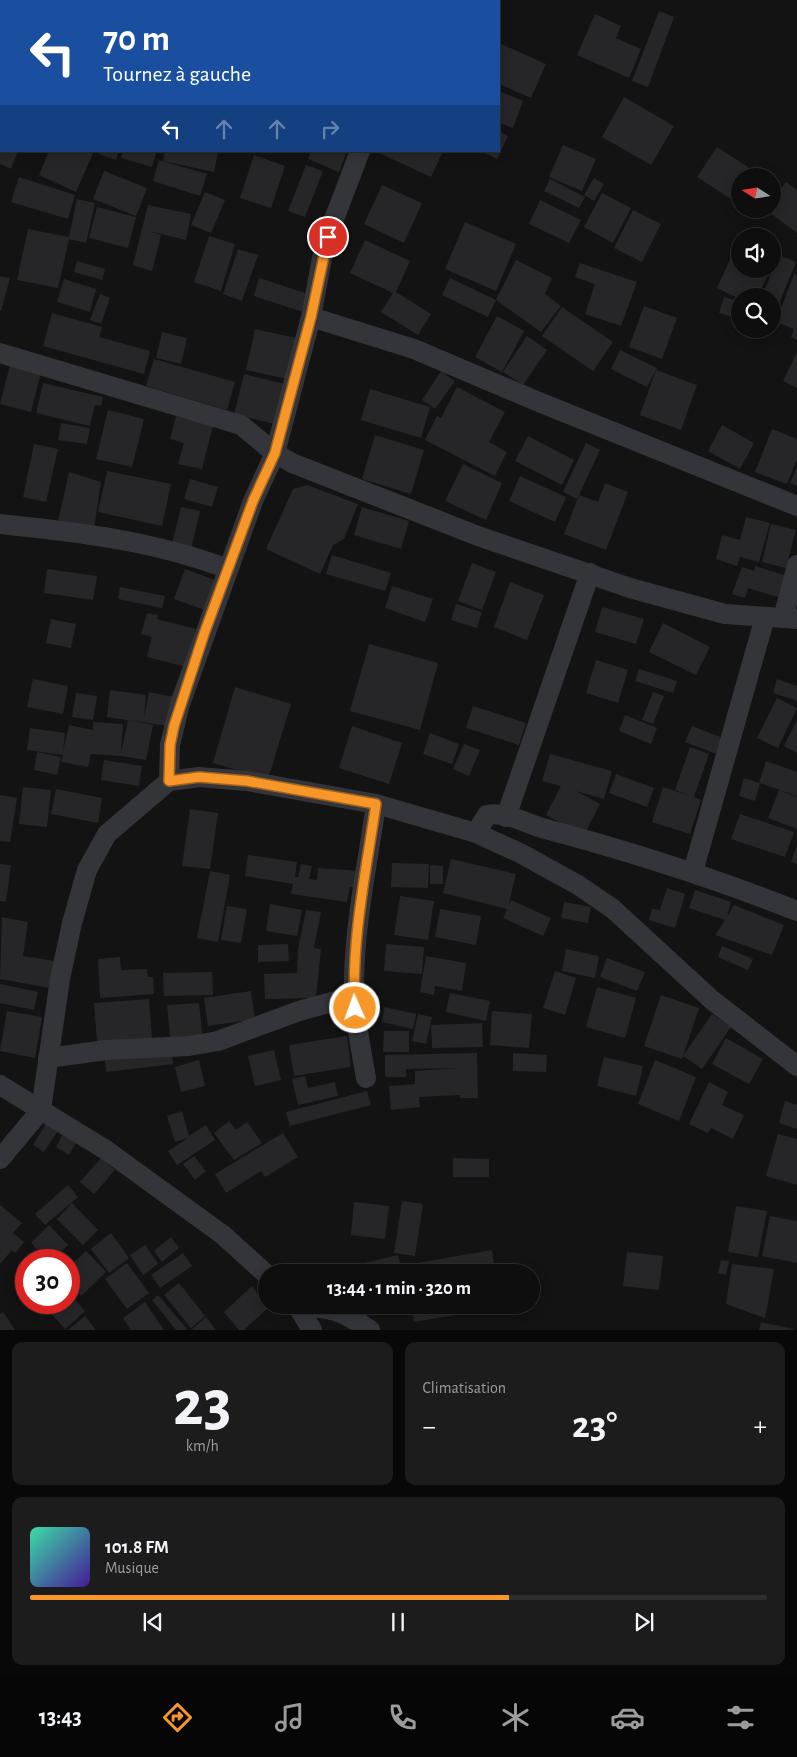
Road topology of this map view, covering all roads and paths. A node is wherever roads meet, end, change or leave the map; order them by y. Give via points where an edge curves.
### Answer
1 (360, 152) edge
2 (311, 317) junction
3 (0, 353) edge
4 (275, 453) junction
5 (797, 506) edge
6 (0, 524) edge
7 (797, 565) edge
8 (228, 568) junction
9 (590, 573) junction
10 (782, 618) edge
11 (169, 781) junction
12 (376, 804) junction
13 (506, 817) junction
14 (476, 833) junction
15 (693, 872) junction
16 (797, 911) edge
17 (355, 996) junction
18 (48, 1058) junction
19 (797, 1066) edge
20 (366, 1078) dead end
21 (0, 1085) edge
22 (41, 1110) junction
23 (0, 1159) edge
24 (258, 1267) edge
25 (303, 1314) edge
26 (347, 1314) edge
27 (312, 1330) edge
28 (370, 1330) edge

1 - 2 street via 332,222
2 - 4 street
2 - 5 street via 414,349
3 - 4 street via 230,421 250,430
4 - 8 street
4 - 9 street via 292,463 478,536 560,566
6 - 8 street via 146,544
7 - 10 street
8 - 11 street via 174,726
9 - 10 street via 630,588 725,614
9 - 13 street
10 - 15 street
11 - 12 street via 199,777 247,781
11 - 18 street via 107,834 87,870 60,979
12 - 14 street
12 - 17 street via 359,923
13 - 14 street via 487,815
13 - 15 street
14 - 19 street via 520,852 613,909 712,1000
15 - 16 street
17 - 18 street via 299,1011 218,1041
17 - 20 street
18 - 22 street
21 - 22 street
22 - 23 street
22 - 24 street via 106,1150 223,1235
25 - 27 street
26 - 28 street

